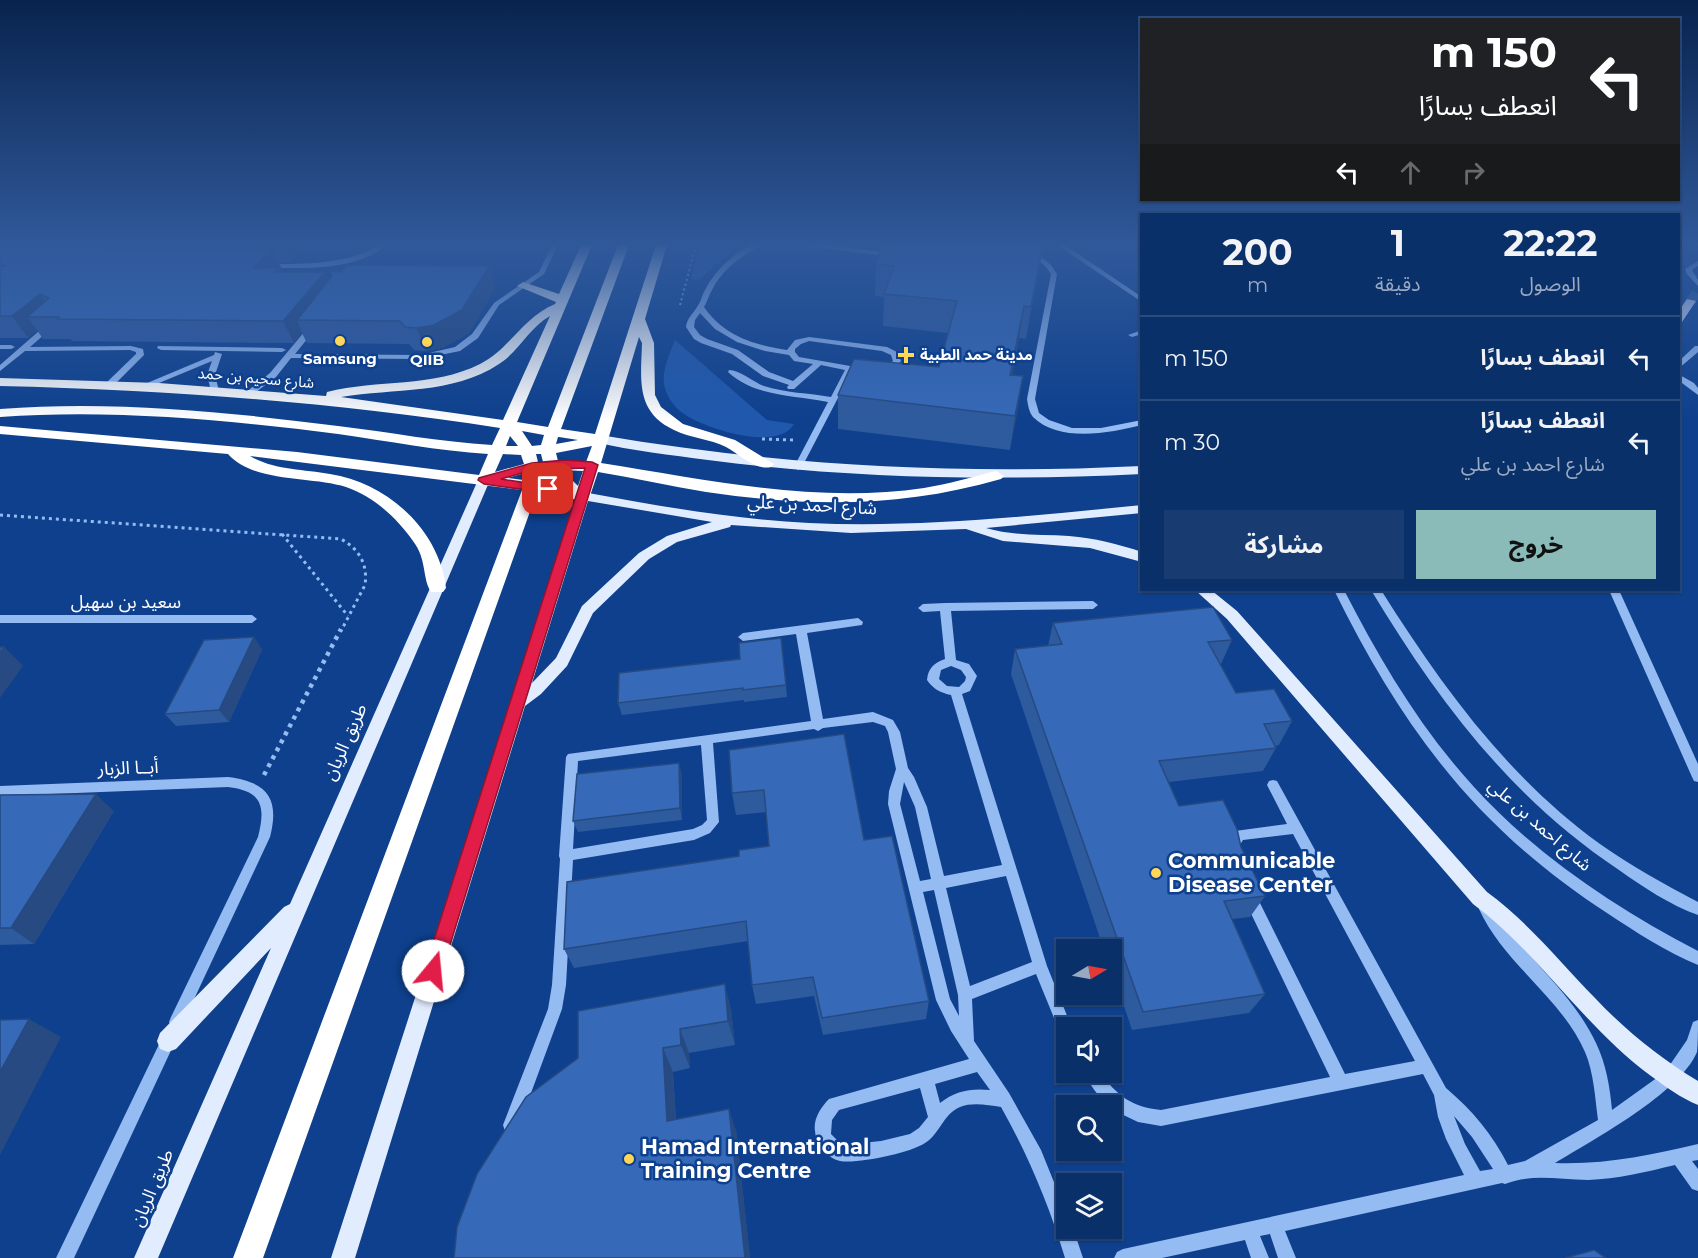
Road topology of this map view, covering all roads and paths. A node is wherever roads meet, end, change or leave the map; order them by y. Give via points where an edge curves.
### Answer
1 (562, 303) edge
2 (496, 304) edge
3 (561, 304) edge
4 (601, 304) edge
5 (644, 304) edge
6 (680, 304) edge
7 (703, 304) edge
8 (1050, 304) edge
9 (1689, 304) tunnel mouth
10 (701, 308) junction
11 (678, 311) dead end
12 (1680, 317) edge
13 (639, 319) junction
14 (57, 320) edge
15 (316, 322) edge
16 (724, 332) junction
17 (1140, 333) edge
18 (1132, 335) dead end
19 (704, 341) junction
20 (0, 347) edge
21 (11, 347) dead end
22 (160, 348) dead end
23 (765, 348) junction
24 (1698, 348) edge
25 (24, 349) junction
26 (221, 349) junction
27 (282, 350) dead end
28 (791, 352) junction
29 (289, 356) junction
30 (215, 357) junction
31 (747, 359) junction
32 (818, 364) junction
33 (1680, 365) edge
34 (850, 368) junction
35 (0, 369) edge
36 (732, 372) dead end
37 (1680, 377) edge
38 (0, 382) edge
39 (794, 384) junction
40 (109, 385) junction
41 (144, 386) junction
42 (215, 391) junction
43 (249, 393) junction
44 (784, 393) junction
45 (1698, 393) edge
46 (315, 399) junction
47 (833, 400) junction
48 (0, 413) edge
49 (1140, 423) edge
50 (507, 425) junction
51 (0, 430) edge
52 (551, 432) junction
53 (757, 438) dead end
54 (600, 440) junction
55 (811, 441) junction
56 (229, 449) junction
57 (497, 450) junction
58 (549, 458) junction
59 (531, 459) junction
60 (766, 464) junction
61 (592, 465) junction
62 (798, 467) junction
63 (1140, 470) edge
64 (996, 476) junction
65 (484, 480) junction
66 (531, 486) junction
67 (583, 496) junction
68 (1140, 510) edge
69 (0, 514) edge
70 (754, 523) junction
71 (966, 525) junction
72 (282, 534) junction
73 (1140, 556) edge
74 (437, 588) junction
75 (1204, 591) edge
76 (1339, 591) edge
77 (1377, 591) edge
78 (1614, 591) edge
79 (1093, 605) dead end
80 (945, 607) junction
81 (922, 608) dead end
82 (348, 616) junction
83 (0, 619) edge
84 (252, 619) dead end
85 (858, 622) dead end
86 (801, 630) junction
87 (743, 637) dead end
88 (951, 662) junction
89 (956, 692) junction
90 (518, 703) junction
91 (818, 726) junction
92 (707, 740) junction
93 (902, 769) junction
94 (1698, 777) edge
95 (1273, 785) dead end
96 (257, 789) junction
97 (0, 790) edge
98 (1296, 828) junction
99 (565, 856) junction
100 (1232, 859) edge
101 (1010, 868) junction
102 (1242, 880) edge
103 (939, 883) junction
104 (914, 888) junction
105 (1480, 898) junction
106 (297, 907) junction
107 (1698, 909) edge
108 (1697, 962) edge
109 (1040, 966) junction
110 (965, 995) junction
111 (1061, 1017) edge
112 (1698, 1027) edge
113 (168, 1041) junction
114 (967, 1044) junction
115 (981, 1063) junction
116 (1426, 1066) junction
117 (1670, 1077) junction
118 (926, 1080) junction
119 (1098, 1083) edge
120 (1341, 1083) junction
121 (1441, 1093) junction
122 (1698, 1095) edge
123 (1005, 1100) junction
124 (936, 1119) junction
125 (1606, 1124) junction
126 (506, 1140) edge
127 (1698, 1152) edge
128 (1678, 1156) junction
129 (1528, 1169) junction
130 (1505, 1176) junction
131 (1477, 1181) junction
132 (1698, 1183) edge
133 (1275, 1226) junction
134 (1250, 1231) junction
135 (65, 1258) edge
136 (146, 1258) edge
137 (248, 1258) edge
138 (342, 1258) edge
139 (1074, 1258) edge
140 (1123, 1258) edge
141 (1260, 1258) edge
142 (1287, 1258) edge

1 - 50 highway, طريق الريان
2 - 29 street via 471,340 449,352 420,357
3 - 46 highway via 532,323 500,357 469,374 431,385 356,391
4 - 52 highway
5 - 13 highway
6 - 11 path
7 - 10 street
8 - 49 street via 1031,399 1035,414 1053,426 1079,431 1118,429
9 - 12 main road
10 - 16 street
10 - 19 street via 692,317 690,327
13 - 54 highway
13 - 60 highway via 648,343 648,395 655,409 678,427 730,443
14 - 25 street
15 - 29 street
16 - 19 street
16 - 23 street
17 - 18 street
19 - 31 street
20 - 21 street
22 - 26 street
23 - 28 street
23 - 31 street
24 - 33 street
25 - 35 street
25 - 40 street via 140,351
26 - 27 street
26 - 30 street
28 - 32 street via 797,359
28 - 34 street via 798,342 816,339 884,349 894,354 897,361 892,368 880,371
29 - 43 street via 273,375
30 - 41 street
30 - 42 street via 211,375
31 - 39 street via 766,374
32 - 34 street
32 - 39 street
34 - 47 street
36 - 44 street via 752,386
37 - 45 street
38 - 40 highway, شارع سحيم بن حمد
39 - 44 street
40 - 41 highway, شارع سحيم بن حمد
41 - 42 highway, شارع سحيم بن حمد
42 - 43 highway, شارع سحيم بن حمد
43 - 46 highway, شارع سحيم بن حمد
44 - 47 street
46 - 50 highway, شارع سحيم بن حمد
47 - 55 street
48 - 57 highway via 79,410 214,418
50 - 52 highway, شارع احمد بن علي
50 - 57 highway, طريق الريان
50 - 59 highway via 520,438
51 - 56 highway
52 - 54 highway, شارع احمد بن علي
52 - 58 highway
53 - 55 path
54 - 58 highway
54 - 60 main road, شارع احمد بن علي
54 - 61 highway
55 - 62 street
56 - 65 highway
56 - 74 highway via 275,471 344,481 375,494 426,546
57 - 59 highway
57 - 65 highway, طريق الريان
58 - 59 highway
58 - 61 highway
58 - 67 highway via 558,476
59 - 65 highway
59 - 66 highway
60 - 62 main road, شارع احمد بن علي
61 - 64 highway via 737,491 838,498 925,494
61 - 67 highway
62 - 64 main road, شارع احمد بن علي
63 - 64 main road, شارع احمد بن علي
65 - 66 highway, شارع احمد بن علي
65 - 74 main road, طريق الريان
66 - 67 highway, شارع احمد بن علي
66 - 137 highway
67 - 70 main road, شارع احمد بن علي
67 - 90 main road
68 - 71 main road, شارع احمد بن علي
69 - 72 path
70 - 71 main road, شارع احمد بن علي via 862,528
70 - 90 main road via 704,528 672,539 644,556 587,610 562,662
71 - 73 main road via 1000,537 1084,542
72 - 82 path
72 - 82 path via 339,538 351,545 366,566 367,578
74 - 106 main road, طريق الريان
75 - 105 main road via 1232,615
76 - 108 street, شارع احمد بن علي via 1362,637 1401,700 1443,761 1475,796 1565,876
77 - 107 street via 1448,700 1541,805 1604,854
78 - 94 street
79 - 80 street
80 - 81 street
80 - 88 street
82 - 96 path
83 - 84 street, سعيد بن سهيل
85 - 86 street
86 - 87 street
86 - 91 street
88 - 89 street via 965,667 972,676 968,687
88 - 89 street via 939,666 933,680 942,689
89 - 101 street
90 - 138 main road
91 - 92 street
91 - 93 street via 873,717 885,720 894,732
92 - 99 street via 572,757
92 - 99 street via 713,822 706,830
93 - 103 street via 921,807
93 - 104 street via 894,804
95 - 98 street
96 - 97 street, أبــا الزبار via 228,782
96 - 113 street via 270,814 264,837
98 - 100 street via 1239,836 1230,850
98 - 116 street
99 - 126 street via 555,1009
101 - 103 street
101 - 109 street
102 - 120 street
103 - 104 street
103 - 110 street
104 - 114 street via 943,1000
105 - 117 main road via 1510,921 1616,1034
105 - 125 street via 1500,932 1581,1030 1597,1064
106 - 113 main road
106 - 136 main road, طريق الريان
109 - 110 street
109 - 111 street
110 - 114 street
112 - 117 street via 1694,1042
113 - 135 street
114 - 115 street
115 - 118 street
115 - 123 street
116 - 120 street
116 - 121 street
117 - 122 main road
117 - 125 street
118 - 124 street
118 - 124 street via 834,1104 826,1111 822,1132 831,1149 850,1153 911,1142 921,1137
119 - 120 street via 1115,1103 1145,1118 1179,1115
121 - 130 street via 1484,1138
121 - 131 street via 1455,1145
123 - 124 street via 960,1098 950,1102
123 - 139 street via 1037,1160
125 - 129 street
127 - 128 street
128 - 129 street via 1607,1170
128 - 132 street
129 - 130 street
130 - 131 street
131 - 133 street
133 - 134 street
133 - 142 street
134 - 140 street
134 - 141 street

